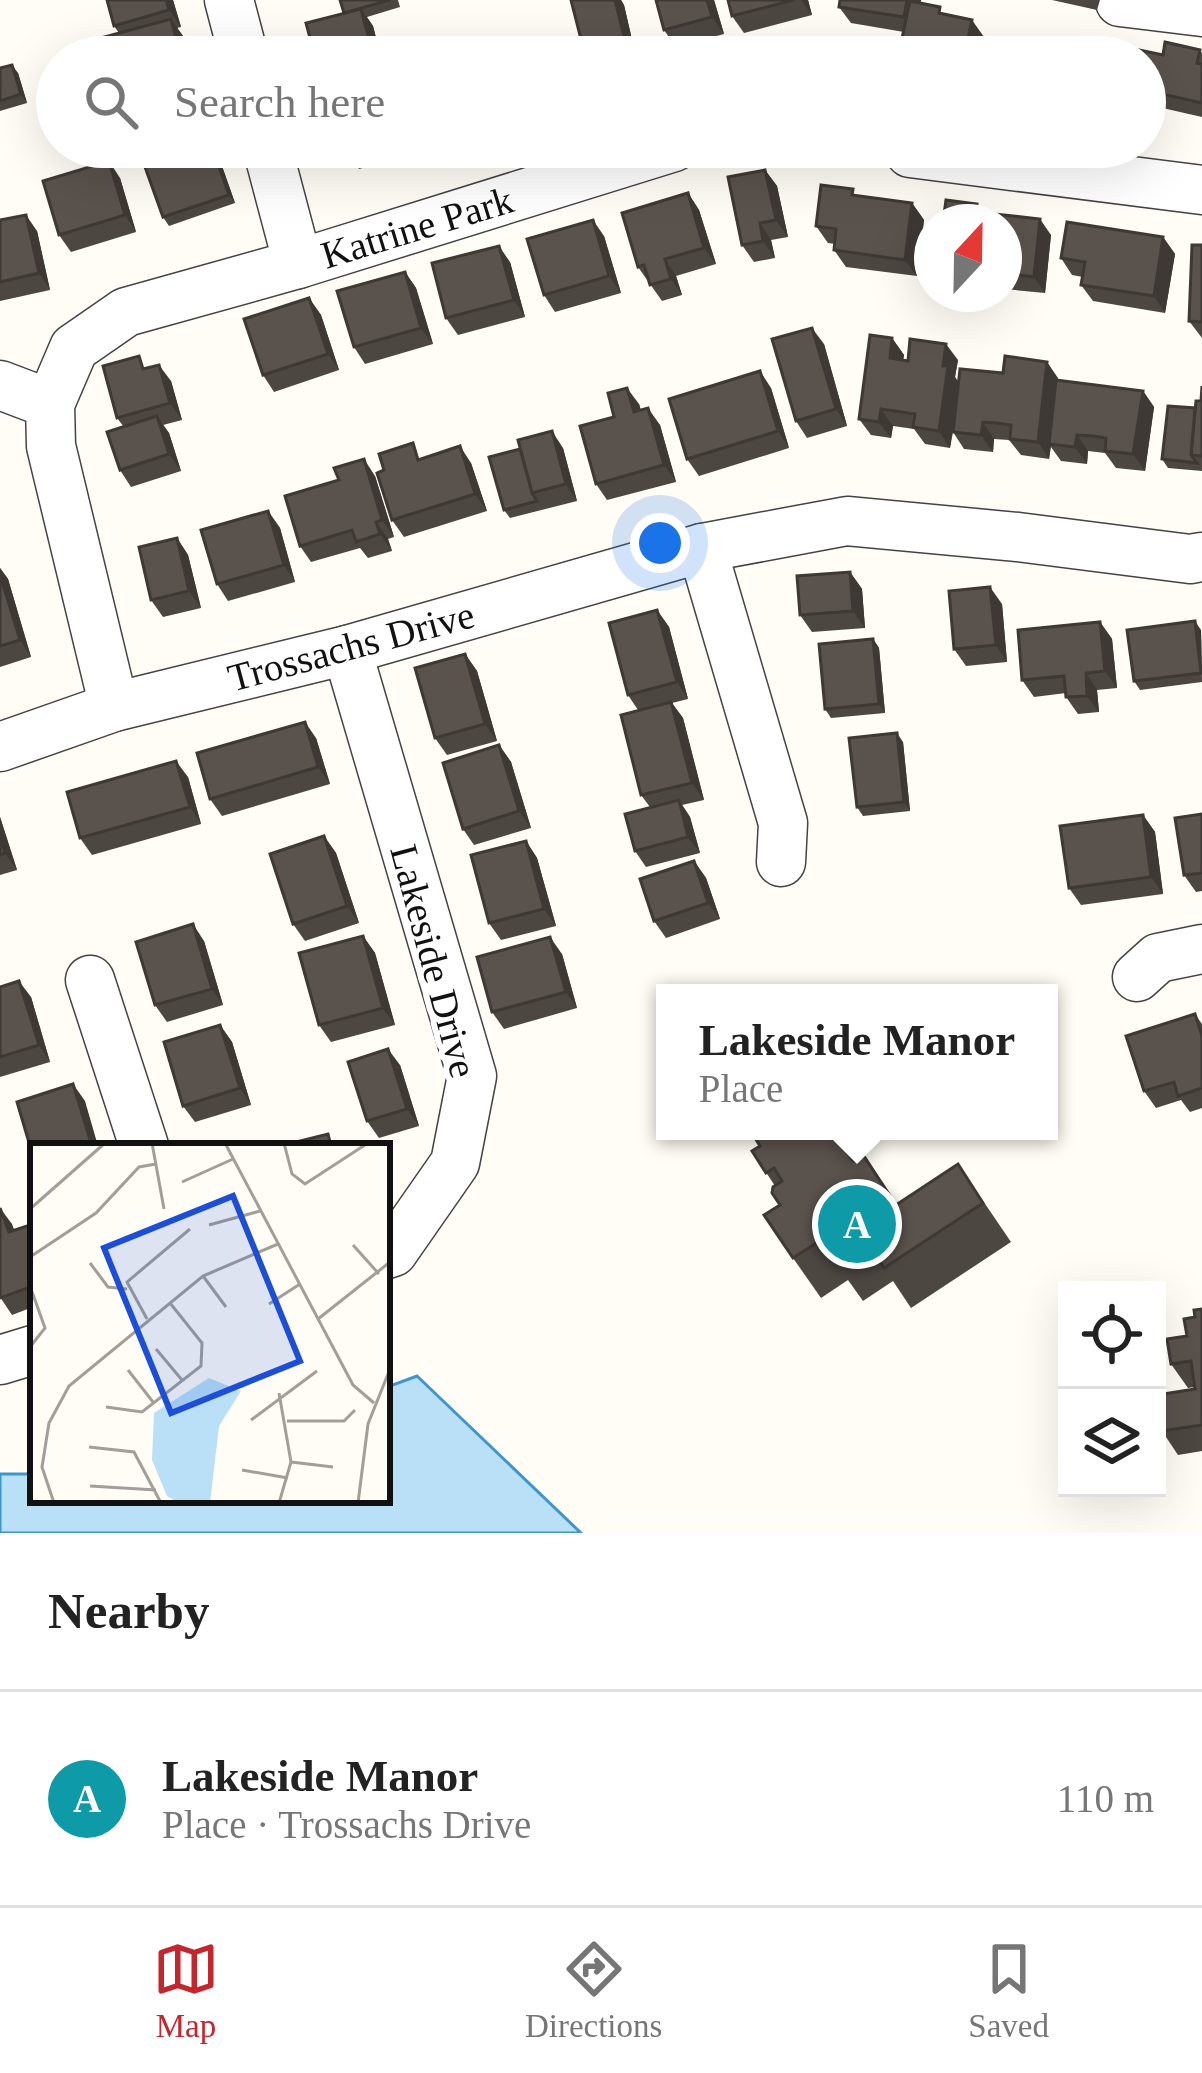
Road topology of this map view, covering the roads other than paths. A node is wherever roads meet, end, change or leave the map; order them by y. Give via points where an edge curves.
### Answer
1 (229, 0) edge
2 (1120, 2) edge
3 (1202, 12) edge
4 (238, 36) edge
5 (273, 168) edge
6 (606, 168) edge
7 (1028, 168) edge
8 (1202, 190) edge
9 (298, 263) junction
10 (0, 386) edge
11 (50, 404) junction
12 (702, 548) junction
13 (1202, 557) edge
14 (347, 650) junction
15 (114, 707) junction
16 (0, 746) edge
17 (781, 862) dead end
18 (1202, 949) edge
19 (1137, 977) dead end
20 (90, 980) dead end
21 (143, 1143) edge
22 (390, 1253) edge
23 (30, 1351) edge
24 (0, 1360) edge

1 - 4 street
2 - 3 street
5 - 9 street, Katrine Park
6 - 9 street, Katrine Park
7 - 8 street
9 - 11 street, Katrine Park via 126,312 74,348
10 - 11 street
11 - 15 street, Katrine Park via 51,446
12 - 13 street, Trossachs Drive via 847,521
12 - 14 street, Trossachs Drive
12 - 17 street via 783,824
14 - 15 street, Trossachs Drive
14 - 22 street, Lakeside Drive via 472,1076 455,1163
15 - 16 street, Trossachs Drive
18 - 19 street via 1158,958
20 - 21 street
23 - 24 street

